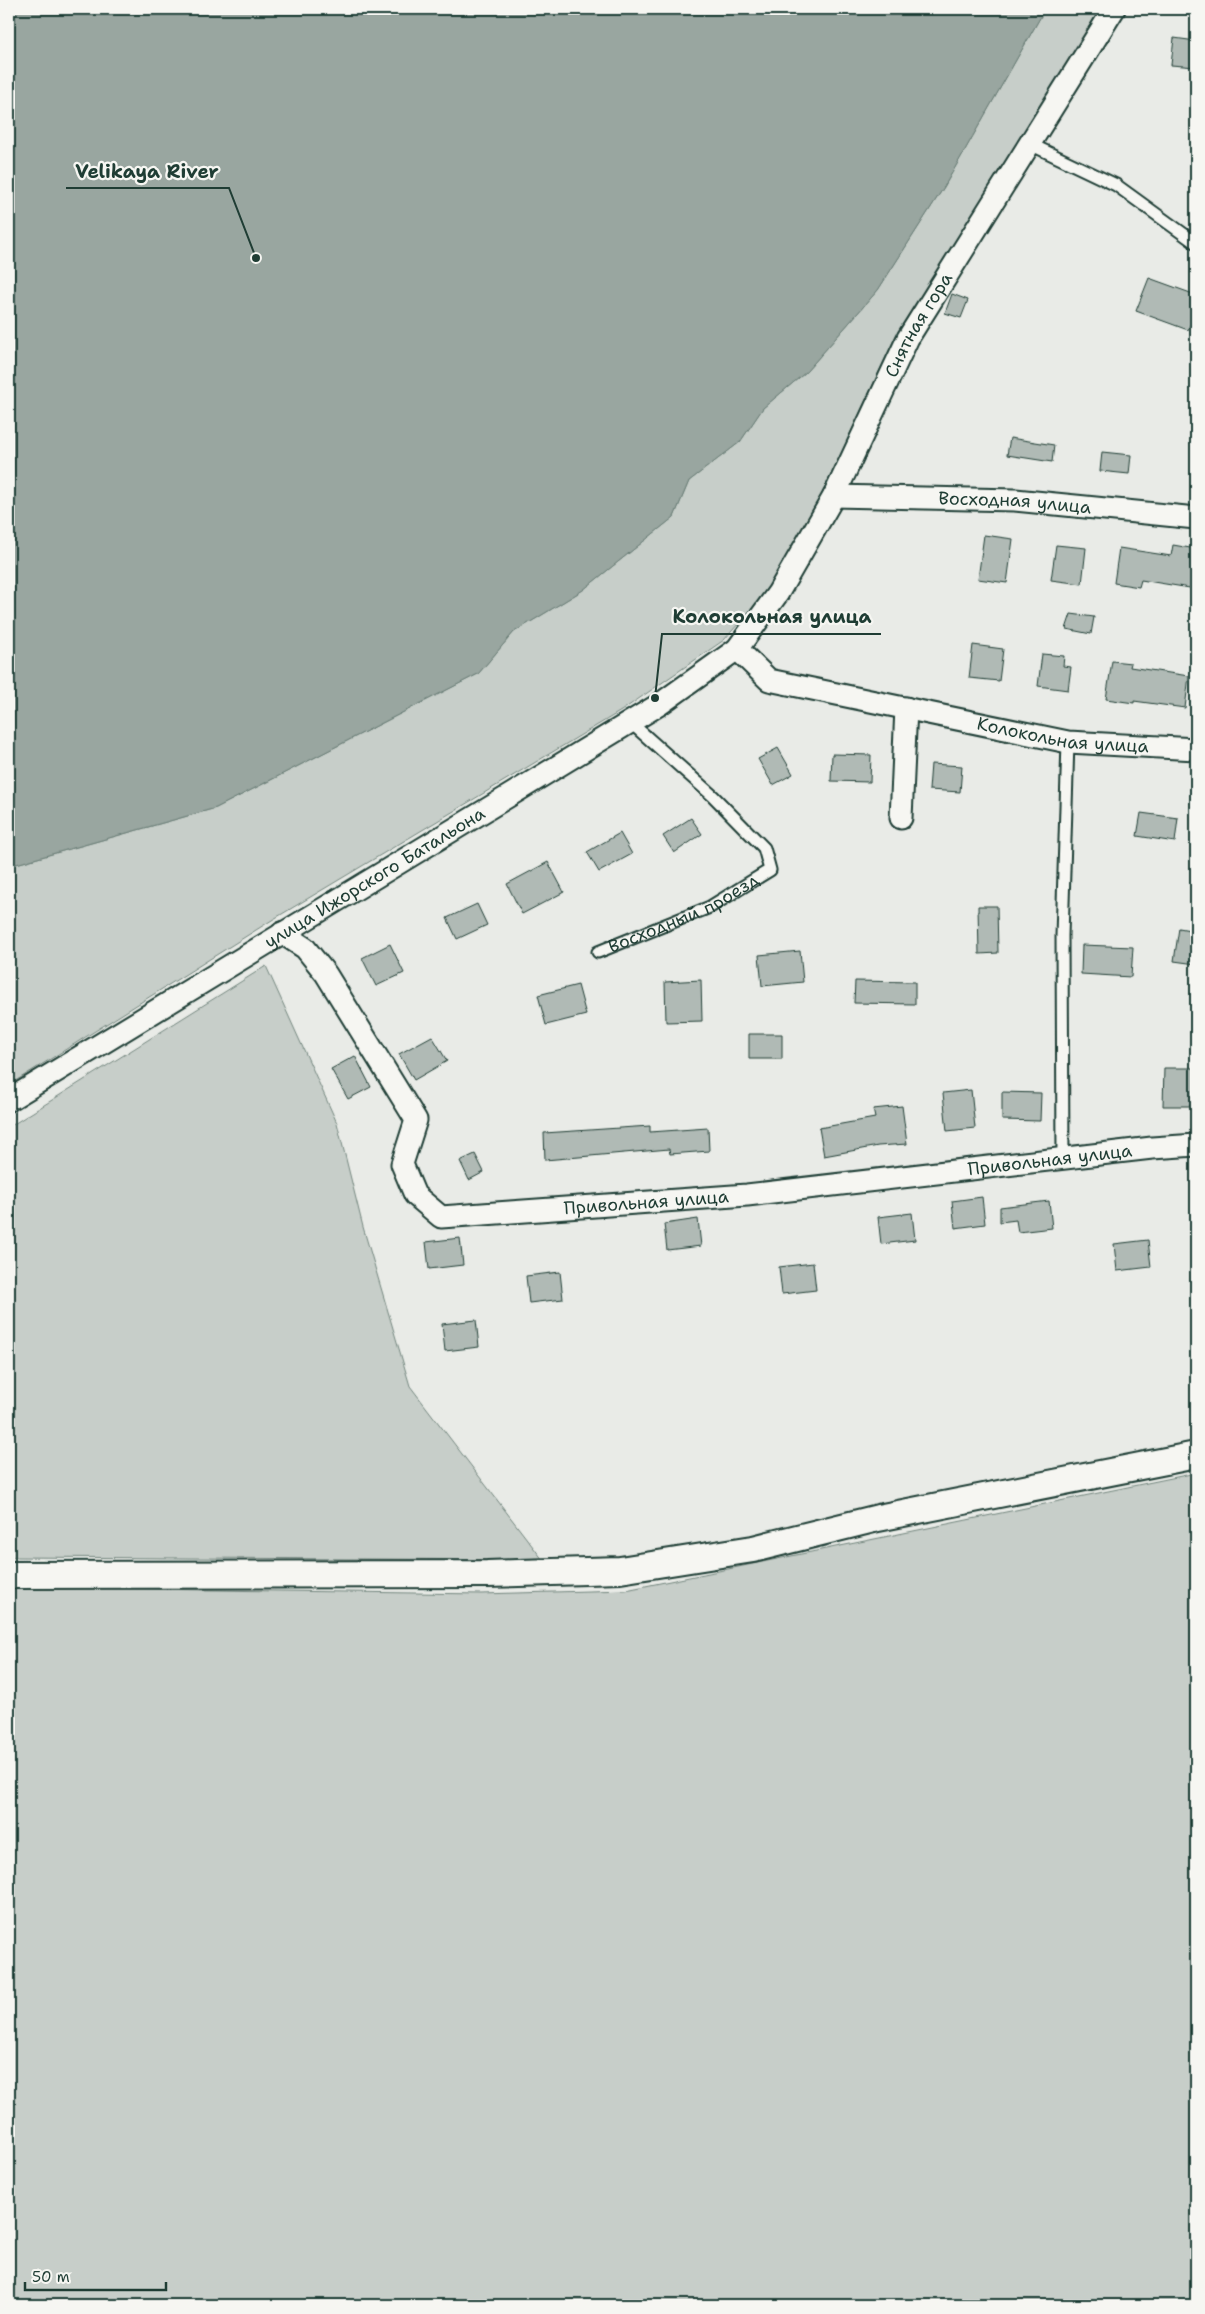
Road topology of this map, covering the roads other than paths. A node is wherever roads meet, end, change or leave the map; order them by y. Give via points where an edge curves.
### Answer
1 (1114, 9) edge
2 (1030, 144) junction
3 (1196, 242) edge
4 (834, 496) junction
5 (1196, 518) edge
6 (737, 649) junction
7 (906, 708) junction
8 (630, 722) junction
9 (1068, 742) junction
10 (1196, 748) edge
11 (901, 818) dead end
12 (282, 933) junction
13 (598, 952) dead end
14 (9, 1100) edge
15 (1196, 1145) edge
16 (1063, 1158) junction
17 (1196, 1455) edge
18 (9, 1575) edge

1 - 2 street, Снятная гора
2 - 3 lane via 1116,185
2 - 4 street, Снятная гора via 908,338
4 - 5 street, Восходная улица via 1015,500
4 - 6 street, Снятная гора via 778,593
6 - 7 street, Колокольная улица via 769,680
6 - 8 street, улица Ижорского Батальона
7 - 9 street, Колокольная улица
7 - 11 street
8 - 12 street, улица Ижорского Батальона
8 - 13 lane, Восходный проезд via 713,796 764,848 770,870 710,907
9 - 10 street, Колокольная улица
9 - 16 lane via 1062,936
12 - 14 street, улица Ижорского Батальона
12 - 16 street, Привольная улица via 305,948 326,974 416,1120 402,1164 416,1194 441,1216 748,1195
15 - 16 street, Привольная улица
17 - 18 street via 878,1518 753,1549 620,1570 477,1574

